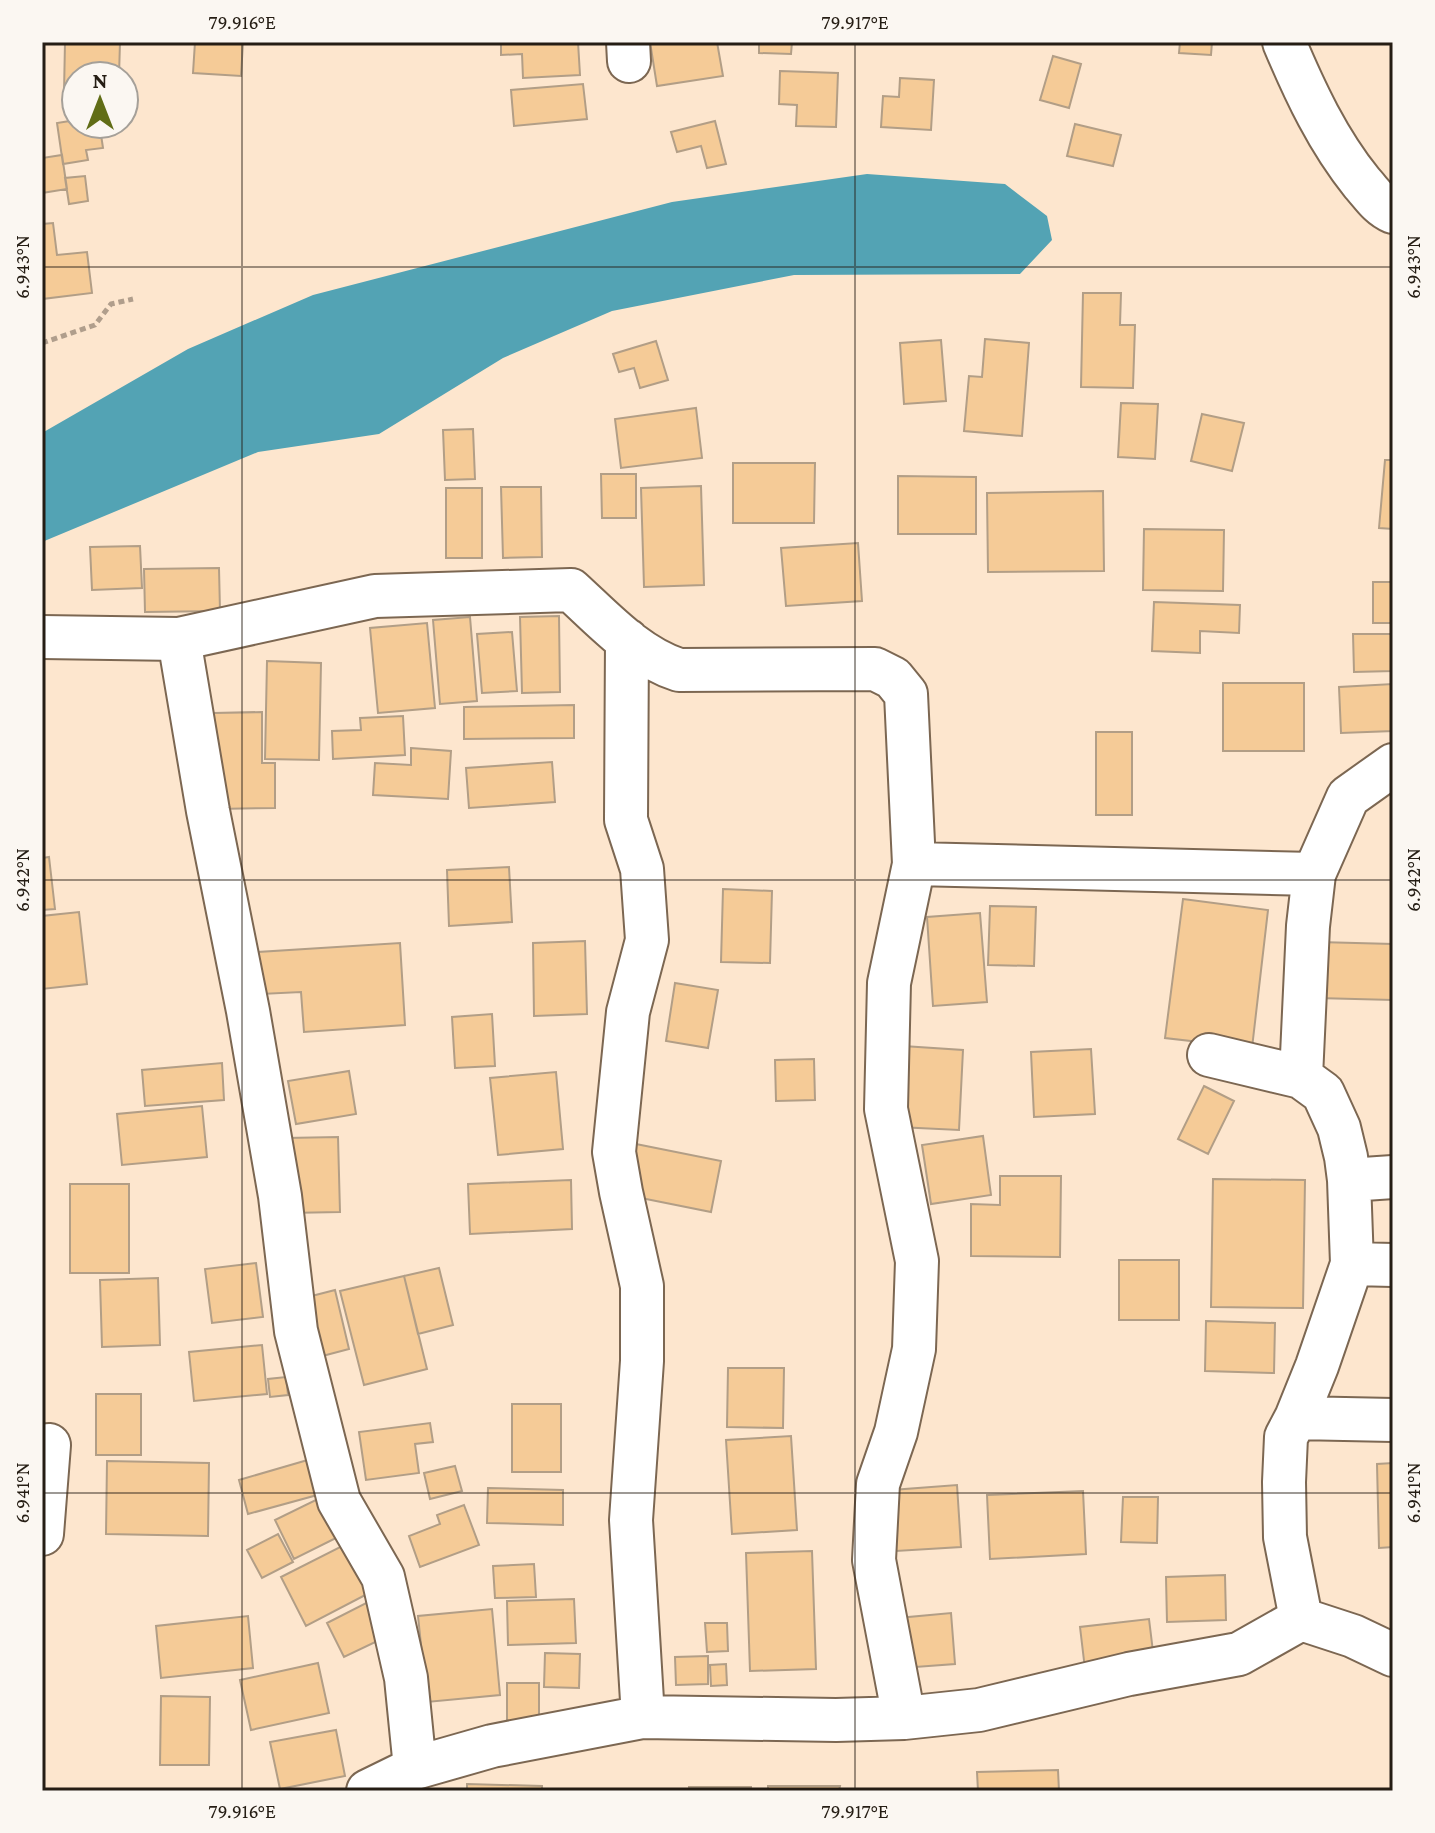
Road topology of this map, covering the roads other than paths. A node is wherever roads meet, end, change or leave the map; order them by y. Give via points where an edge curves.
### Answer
1 (1284, 42) edge
2 (1393, 212) edge
3 (42, 637) edge
4 (179, 639) junction
5 (627, 640) junction
6 (1393, 765) edge
7 (914, 864) junction
8 (1314, 874) junction
9 (1209, 1055) dead end
10 (1301, 1077) junction
11 (1393, 1177) edge
12 (1349, 1180) junction
13 (1352, 1264) junction
14 (1393, 1265) edge
15 (1296, 1418) junction
16 (1393, 1420) edge
17 (49, 1445) dead end
18 (42, 1534) edge
19 (1301, 1619) junction
20 (1393, 1655) edge
21 (643, 1717) junction
22 (904, 1718) junction
23 (415, 1768) junction
24 (368, 1791) edge

1 - 2 street via 1344,161 1382,207
3 - 4 street
4 - 5 street via 375,596 571,590
4 - 23 street via 275,1166 296,1331 339,1501 383,1577 406,1678
5 - 7 street via 658,663 679,670 875,669 893,678 906,694
5 - 21 street via 626,820 642,869 647,940 628,1012 614,1152 642,1286 631,1520
6 - 8 street via 1348,797
7 - 8 street
7 - 22 street via 889,983 886,1109 917,1261 914,1349 878,1484 874,1560
8 - 10 street
9 - 10 street
10 - 12 street via 1323,1093 1339,1128
11 - 12 street
12 - 13 street
13 - 14 street
13 - 15 street
15 - 16 street
15 - 19 street via 1286,1437 1285,1537
17 - 18 street
19 - 20 street
19 - 22 street via 1239,1654 979,1710
21 - 22 street
21 - 23 street via 492,1746
23 - 24 street

